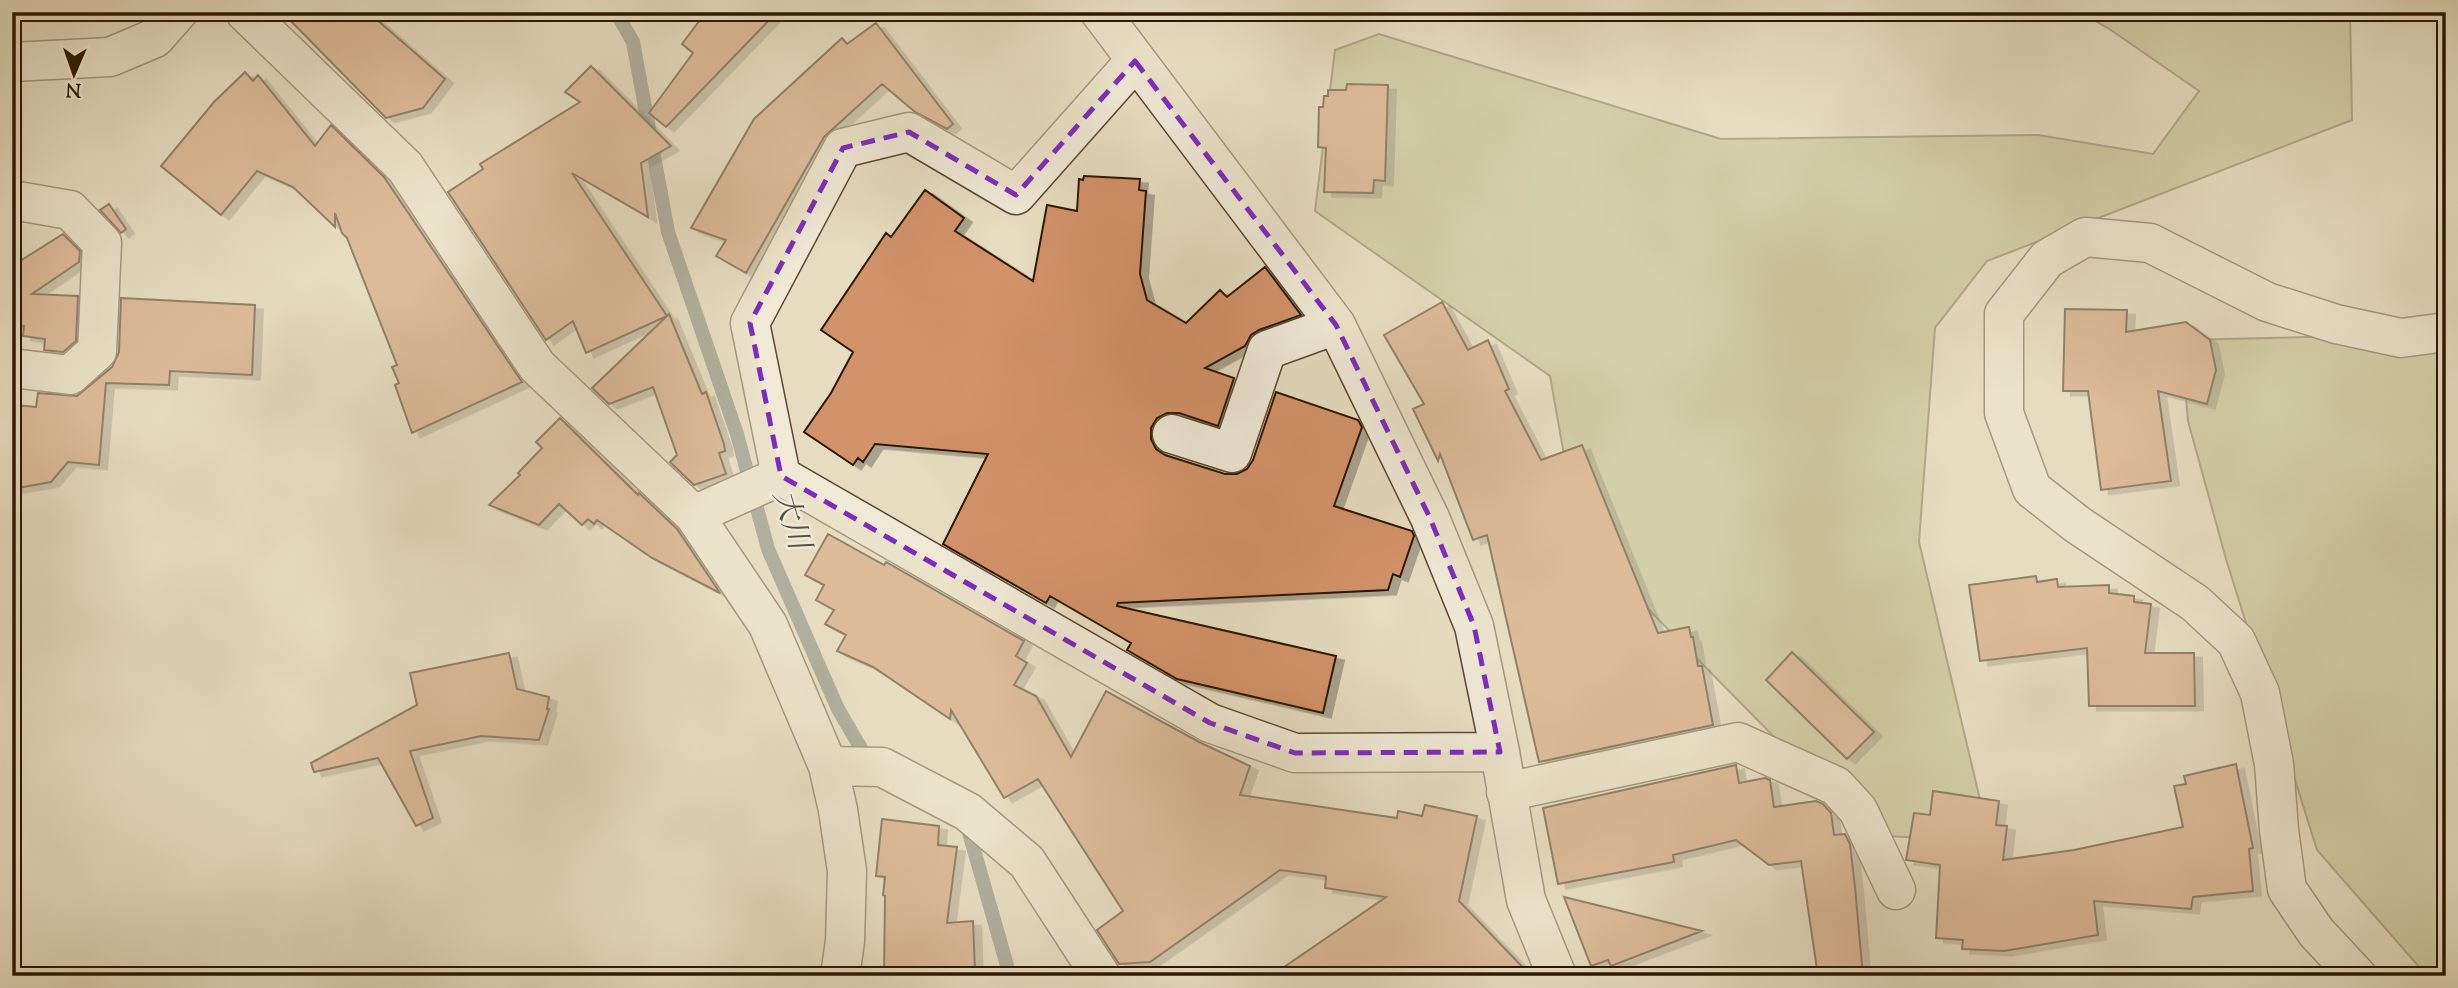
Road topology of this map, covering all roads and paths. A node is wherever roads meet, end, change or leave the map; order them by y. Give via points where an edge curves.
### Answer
1 (178, 12) edge
2 (245, 12) edge
3 (1100, 12) edge
4 (1135, 61) junction
5 (12, 62) edge
6 (12, 200) edge
7 (1336, 325) junction
8 (2446, 332) edge
9 (12, 368) edge
10 (1172, 434) dead end
11 (780, 476) junction
12 (694, 514) junction
13 (1500, 752) junction
14 (828, 766) junction
15 (1506, 792) junction
16 (1896, 891) dead end
17 (840, 976) edge
18 (1101, 976) edge
19 (1557, 976) edge
20 (2357, 976) edge

1 - 5 street via 155,38 110,57
2 - 12 street via 405,167 537,366
3 - 4 street
4 - 7 street
4 - 11 street via 1016,195 909,132 843,148 750,324
6 - 9 street via 70,210 102,243 97,351 70,375
7 - 10 street via 1267,350 1232,453
7 - 13 street via 1430,518 1474,626
8 - 20 street via 2401,338 2336,324 2267,302 2150,243 2085,237 2047,259 2004,314 2004,413 2032,489 2195,603 2236,641 2260,692 2274,764 2287,890 2316,932
11 - 12 street
11 - 13 street via 1210,723 1295,753
12 - 14 street via 768,625
13 - 15 street
14 - 17 street via 847,871
14 - 18 street via 882,767 968,812 1027,862
15 - 16 street via 1738,742 1836,786 1858,810
15 - 19 street via 1525,900

